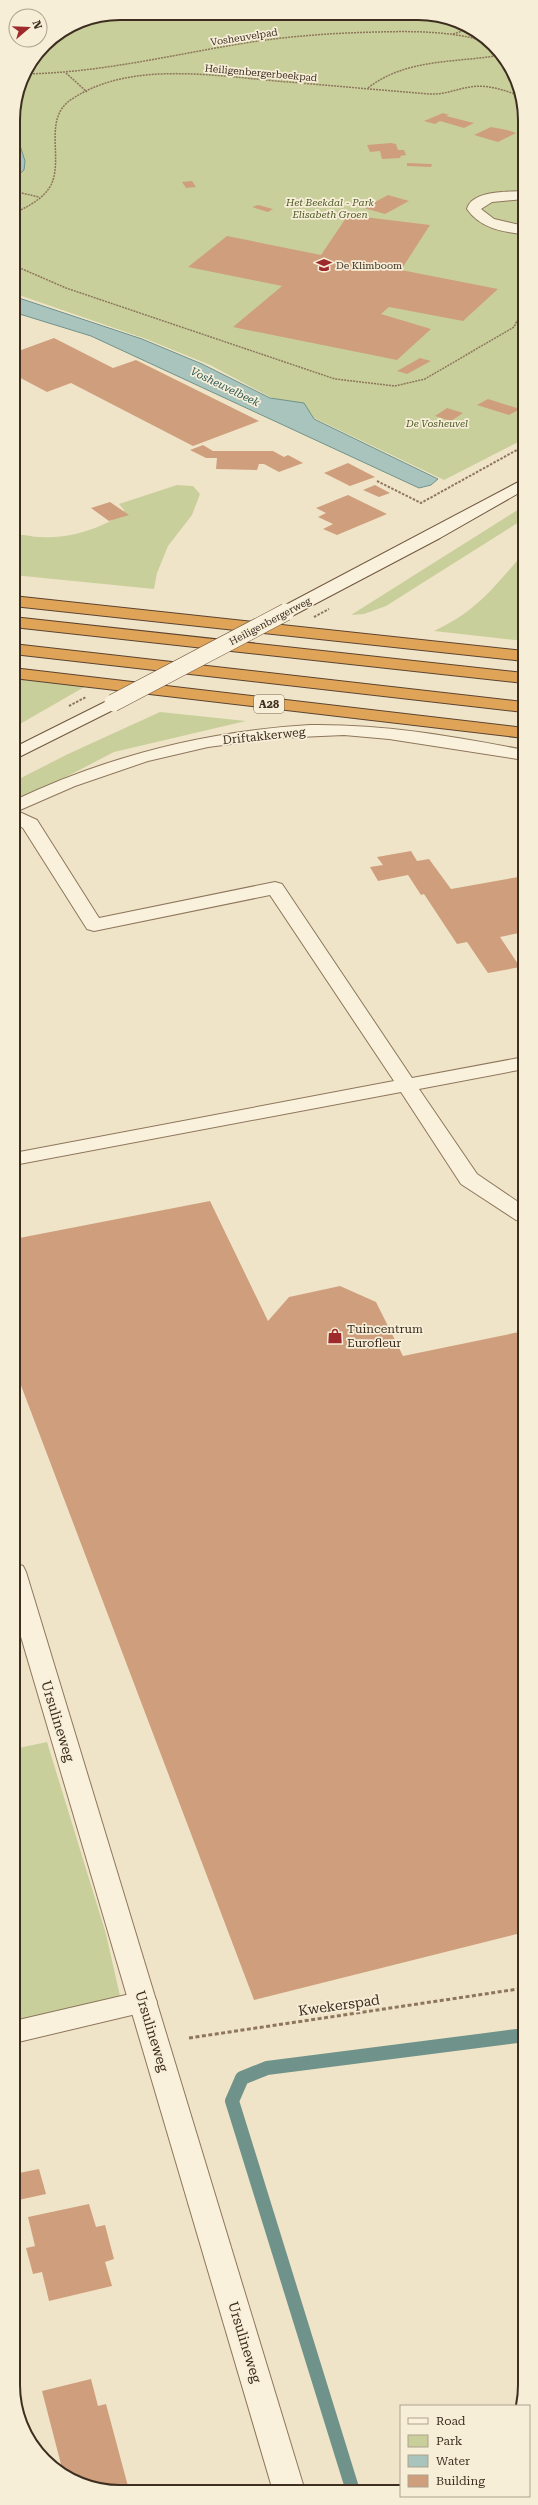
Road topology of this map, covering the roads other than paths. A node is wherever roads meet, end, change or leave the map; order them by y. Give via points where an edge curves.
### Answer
1 (511, 181) dead end
2 (518, 190) edge
3 (518, 195) edge
4 (518, 228) edge
5 (518, 487) edge
6 (20, 602) edge
7 (20, 623) edge
8 (20, 651) edge
9 (518, 655) edge
10 (20, 674) edge
11 (518, 677) edge
12 (518, 707) edge
13 (518, 732) edge
14 (20, 751) edge
15 (518, 754) edge
16 (20, 805) edge
17 (20, 818) edge
18 (518, 1064) edge
19 (406, 1085) junction
20 (20, 1158) edge
21 (518, 1211) edge
22 (20, 1592) edge
23 (143, 2002) junction
24 (20, 2031) edge
25 (288, 2485) edge

1 - 2 street
3 - 4 street via 485,199 475,206 474,210 480,218
5 - 14 street, Heiligenbergerweg, bridge via 434,535
6 - 9 highway
7 - 11 highway
8 - 12 highway, A28
10 - 13 highway, A28
15 - 16 street, Driftakkerweg via 358,731 278,733 200,744 147,756 76,779
17 - 19 street via 30,824 94,925 275,888
18 - 19 street
19 - 20 street
19 - 21 street via 468,1179
22 - 23 street, Ursulineweg
23 - 24 street
23 - 25 street, Ursulineweg

